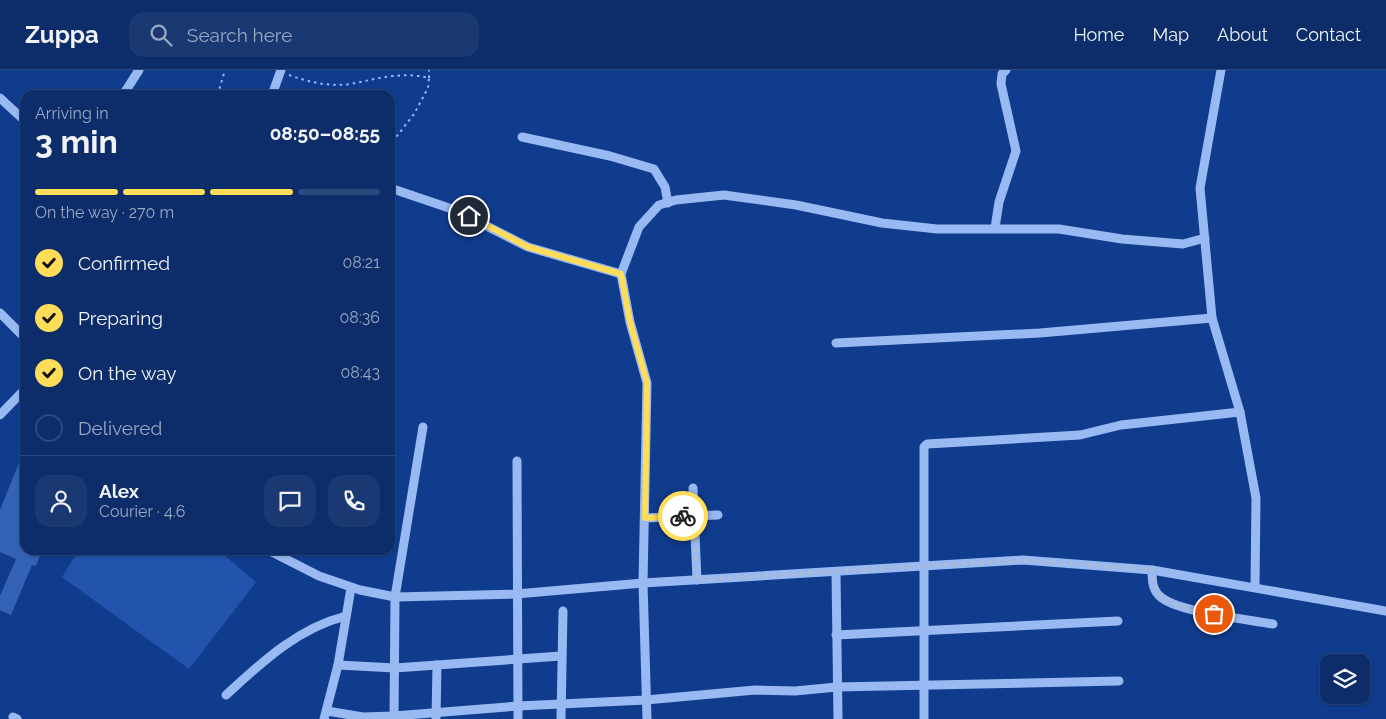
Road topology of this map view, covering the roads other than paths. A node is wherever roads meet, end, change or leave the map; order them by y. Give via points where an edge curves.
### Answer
1 (139, 70) edge
2 (1221, 70) edge
3 (1000, 71) edge
4 (280, 72) edge
5 (126, 90) edge
6 (274, 90) edge
7 (0, 98) edge
8 (20, 117) edge
9 (522, 138) dead end
10 (395, 190) edge
11 (668, 203) junction
12 (995, 228) junction
13 (1205, 238) junction
14 (621, 274) junction
15 (0, 313) edge
16 (1212, 318) junction
17 (20, 333) edge
18 (836, 343) dead end
19 (20, 394) edge
20 (1240, 412) junction
21 (0, 415) edge
22 (423, 428) dead end
23 (517, 461) dead end
24 (693, 488) dead end
25 (718, 515) dead end
26 (694, 516) junction
27 (645, 518) junction
28 (278, 555) edge
29 (922, 567) junction
30 (1152, 570) junction
31 (836, 573) junction
32 (697, 580) junction
33 (644, 583) junction
34 (1255, 586) junction
35 (351, 588) junction
36 (516, 594) junction
37 (395, 597) junction
38 (563, 611) dead end
39 (1386, 611) edge
40 (346, 616) junction
41 (1118, 621) dead end
42 (1273, 624) dead end
43 (922, 632) junction
44 (836, 635) junction
45 (562, 656) junction
46 (518, 660) junction
47 (338, 665) junction
48 (437, 665) junction
49 (395, 668) junction
50 (1119, 681) dead end
51 (924, 686) junction
52 (837, 687) junction
53 (226, 695) dead end
54 (646, 700) junction
55 (560, 703) junction
56 (518, 706) junction
57 (326, 715) edge
58 (436, 716) edge
59 (394, 718) edge
60 (518, 719) edge
61 (561, 719) edge
62 (647, 719) edge
63 (838, 719) edge
64 (924, 719) edge

1 - 5 street
2 - 13 street via 1200,188
3 - 12 street via 1016,151
4 - 6 street
7 - 8 street
9 - 11 street via 610,156 654,169 665,186
10 - 14 street via 455,210 528,247
11 - 12 street via 724,195 928,228
11 - 14 street via 659,205 639,227
12 - 13 street via 1059,229 1183,244
13 - 16 street
14 - 27 street via 647,383
15 - 17 street
16 - 18 street via 1040,333
16 - 20 street
19 - 21 street
20 - 29 street via 1121,425 1080,435 927,444 924,448
20 - 34 street via 1256,498
22 - 37 street
23 - 36 street
24 - 26 street
25 - 26 street
26 - 27 street
26 - 32 street
27 - 33 street
28 - 35 street
29 - 30 street via 1023,560
29 - 31 street
29 - 43 street
30 - 34 street
30 - 42 street via 1152,583 1162,598 1194,610
31 - 32 street
31 - 44 street
32 - 33 street
33 - 36 street
33 - 54 street
34 - 39 street
35 - 37 street
35 - 40 street
36 - 37 street
36 - 46 street
37 - 49 street
38 - 45 street
40 - 47 street
40 - 53 street via 327,620 298,635
41 - 43 street
43 - 44 street
43 - 51 street
44 - 52 street
45 - 46 street
45 - 55 street
46 - 48 street
46 - 56 street
47 - 49 street
47 - 57 street
48 - 49 street
48 - 58 street
49 - 59 street
50 - 51 street
51 - 52 street
51 - 64 street
52 - 54 street via 755,690
52 - 63 street
54 - 55 street
54 - 62 street
55 - 56 street
55 - 61 street
56 - 58 street
56 - 60 street
57 - 59 street
58 - 59 street

